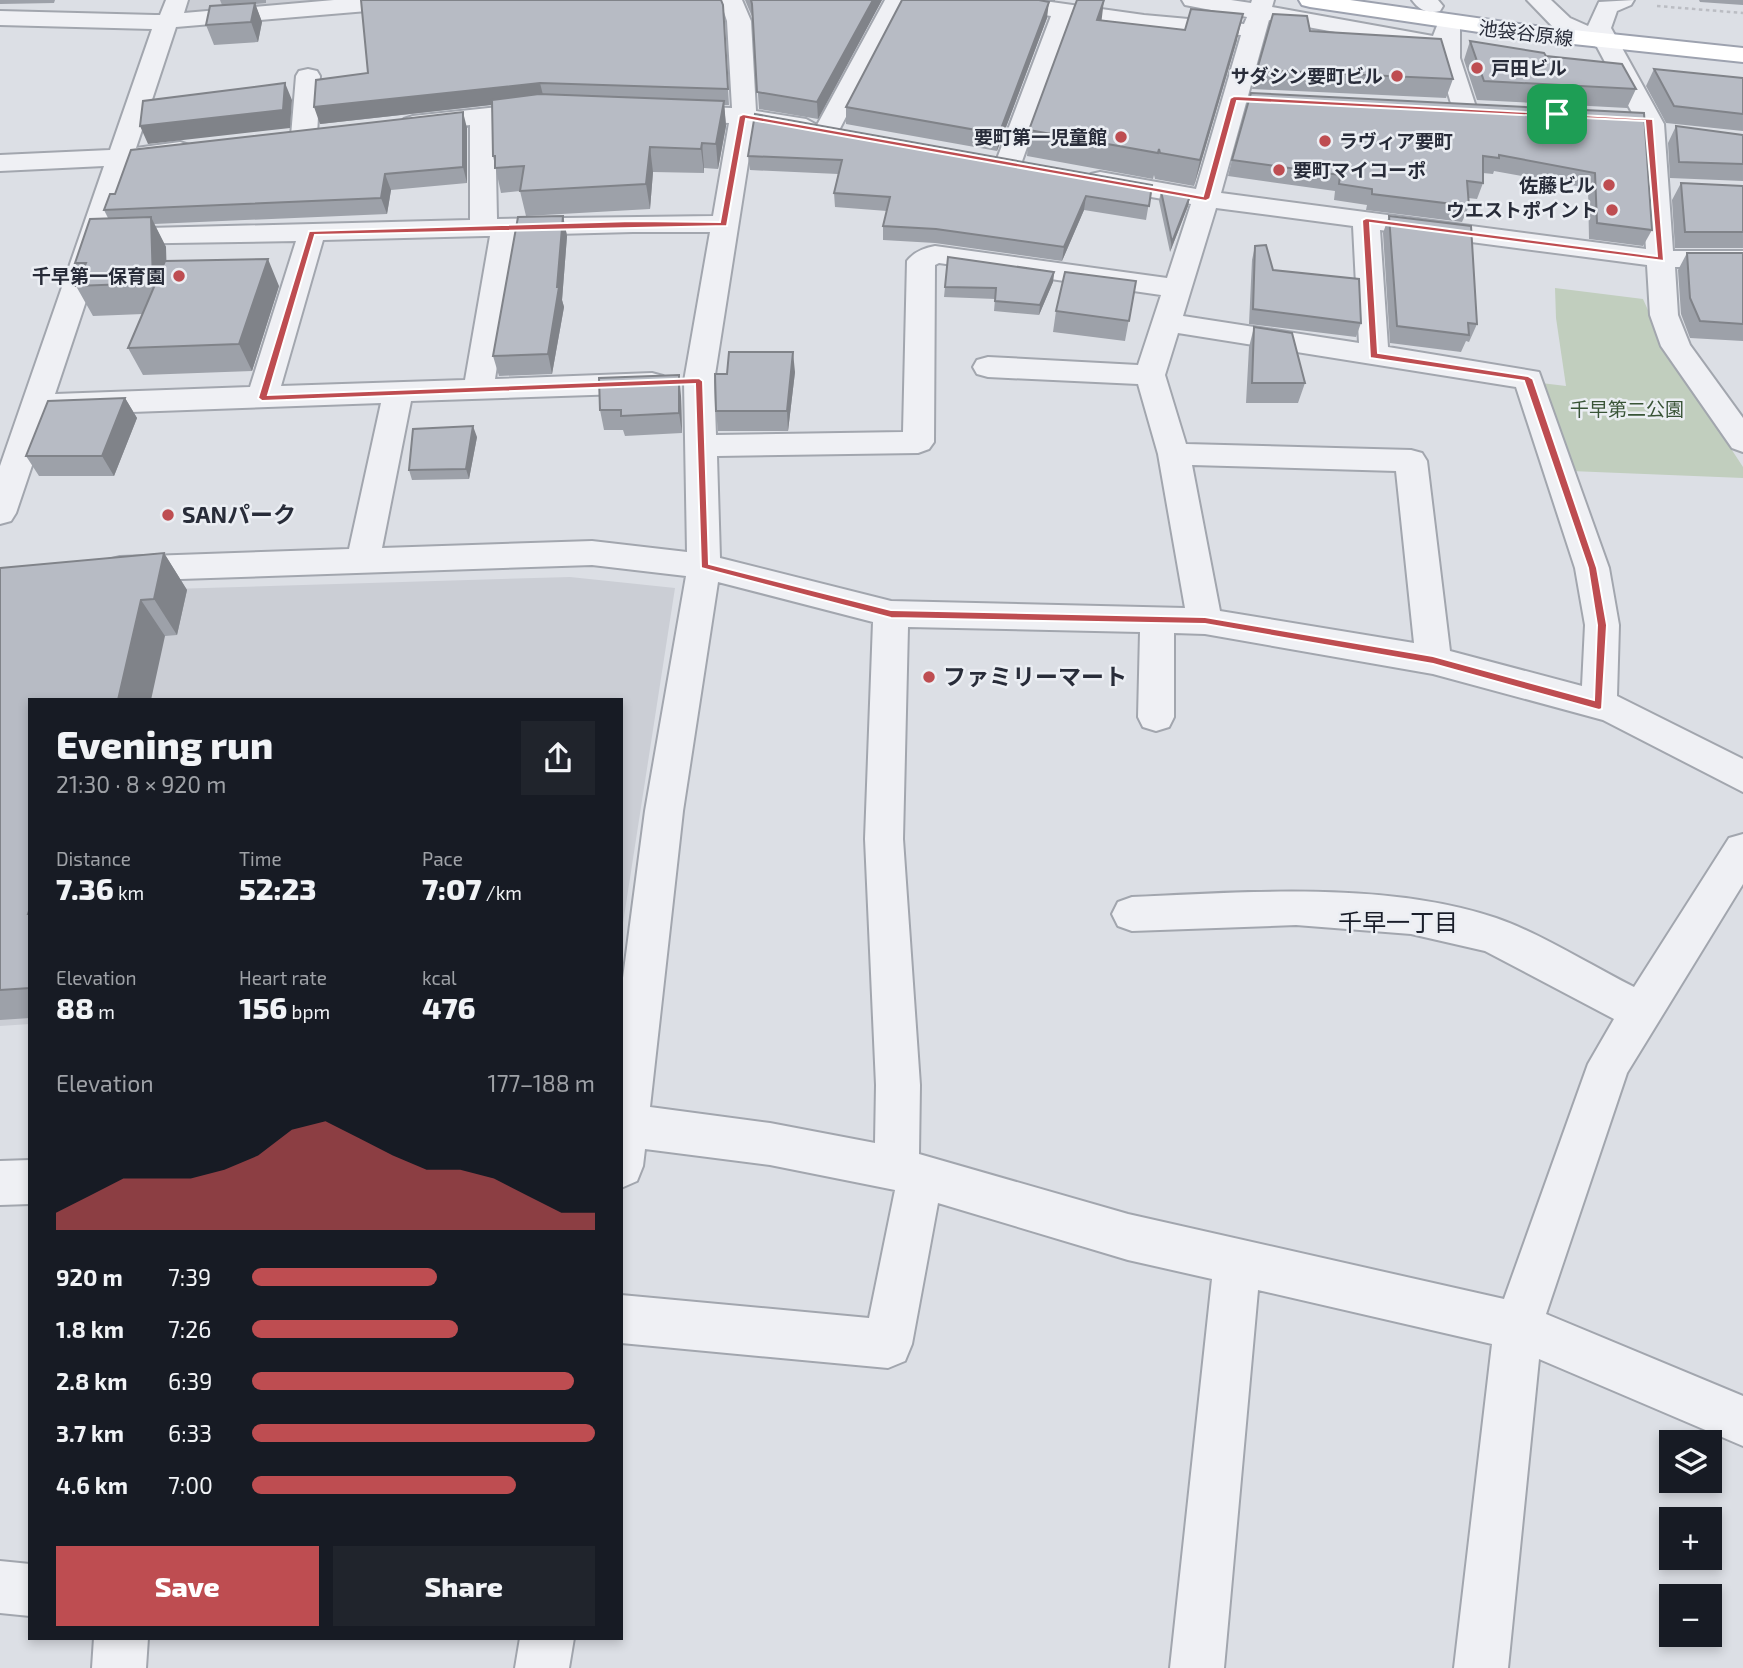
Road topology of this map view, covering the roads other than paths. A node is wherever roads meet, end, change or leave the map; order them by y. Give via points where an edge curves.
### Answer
1 (415, 0) edge
2 (731, 0) edge
3 (896, 0) edge
4 (992, 0) edge
5 (1193, 0) edge
6 (1310, 0) edge
7 (1394, 0) edge
8 (1538, 0) edge
9 (1623, 0) edge
10 (174, 10) edge
11 (1065, 11) junction
12 (1258, 14) edge
13 (1437, 17) edge
14 (0, 18) edge
15 (1562, 23) junction
16 (1604, 35) junction
17 (1743, 40) edge
18 (1743, 55) edge
19 (308, 76) dead end
20 (1438, 109) edge
21 (570, 110) edge
22 (1465, 110) junction
23 (1492, 111) edge
24 (650, 113) edge
25 (482, 116) junction
26 (743, 116) junction
27 (386, 127) edge
28 (331, 133) edge
29 (303, 136) junction
30 (278, 139) edge
31 (200, 148) edge
32 (122, 157) junction
33 (0, 163) edge
34 (1034, 168) edge
35 (1074, 176) edge
36 (1206, 199) junction
37 (1366, 220) junction
38 (724, 224) junction
39 (494, 227) junction
40 (312, 232) junction
41 (94, 238) junction
42 (1661, 259) junction
43 (1743, 259) edge
44 (1176, 288) junction
45 (1166, 322) junction
46 (1374, 356) junction
47 (988, 367) dead end
48 (1150, 374) junction
49 (699, 381) junction
50 (478, 391) junction
51 (398, 393) junction
52 (262, 398) junction
53 (35, 405) junction
54 (1732, 410) edge
55 (1743, 441) edge
56 (702, 446) junction
57 (1174, 454) junction
58 (0, 513) edge
59 (363, 561) junction
60 (704, 566) junction
61 (84, 570) edge
62 (891, 614) junction
63 (1157, 620) junction
64 (1205, 621) junction
65 (1433, 660) junction
66 (1599, 706) junction
67 (1156, 717) dead end
68 (1743, 777) edge
69 (1743, 850) edge
70 (1132, 914) dead end
71 (1642, 1012) junction
72 (624, 1145) edge
73 (909, 1172) junction
74 (28, 1182) edge
75 (0, 1183) edge
76 (1237, 1262) junction
77 (623, 1319) edge
78 (1518, 1326) junction
79 (1743, 1421) edge
80 (0, 1587) edge
81 (28, 1590) edge
82 (121, 1640) edge
83 (546, 1640) edge
84 (119, 1668) edge
85 (542, 1668) edge
86 (1197, 1668) edge
87 (1481, 1668) edge

1 - 10 street
2 - 26 street via 739,21
3 - 26 street via 839,133
4 - 11 street
5 - 12 street
6 - 13 main road, 池袋谷原線
7 - 13 main road, 池袋谷原線
8 - 15 street
9 - 16 street via 1607,7
10 - 14 street
10 - 32 street via 164,27
11 - 12 street via 1185,28
11 - 34 street via 995,161
12 - 13 street via 1433,43
12 - 36 street via 1248,99
13 - 15 main road, 池袋谷原線
13 - 16 main road, 池袋谷原線
13 - 22 street
15 - 16 street
16 - 17 main road, 池袋谷原線
16 - 18 main road, 池袋谷原線
16 - 42 street via 1650,125 1668,189
19 - 29 street
20 - 22 street
21 - 25 street
22 - 23 street
24 - 26 street
25 - 27 street
25 - 39 street
26 - 38 street
28 - 29 street
29 - 30 street
31 - 32 street
32 - 33 street
32 - 41 street
35 - 36 street
36 - 37 street
36 - 44 street
37 - 42 street
37 - 46 street
38 - 39 street
38 - 49 street
39 - 40 street
39 - 50 street
40 - 41 street
40 - 52 street
41 - 53 street
42 - 43 street
42 - 54 street via 1664,315 1676,346
44 - 45 street
44 - 56 street via 934,254 921,261 918,442
45 - 46 street
45 - 48 street
46 - 66 street via 1528,379 1592,568 1602,625
47 - 48 street
48 - 57 street
49 - 50 street
49 - 56 street
50 - 51 street
51 - 52 street
51 - 59 street
52 - 53 street
53 - 58 street
54 - 55 street
56 - 60 street
57 - 64 street
57 - 65 street via 1411,461
59 - 60 street via 592,553
59 - 61 street
60 - 62 street
60 - 72 street via 664,811
62 - 63 street
62 - 73 street via 884,839 898,1085
63 - 64 street
63 - 67 street
64 - 65 street
65 - 66 street
66 - 68 street via 1613,709
69 - 71 street
70 - 71 street via 1296,908 1411,917 1493,935
71 - 78 street via 1609,1064
72 - 73 street via 770,1144
73 - 76 street via 1128,1237
73 - 77 street via 888,1344
74 - 75 street
76 - 78 street
76 - 86 street
78 - 79 street
78 - 87 street
80 - 81 street
82 - 84 street
83 - 85 street

